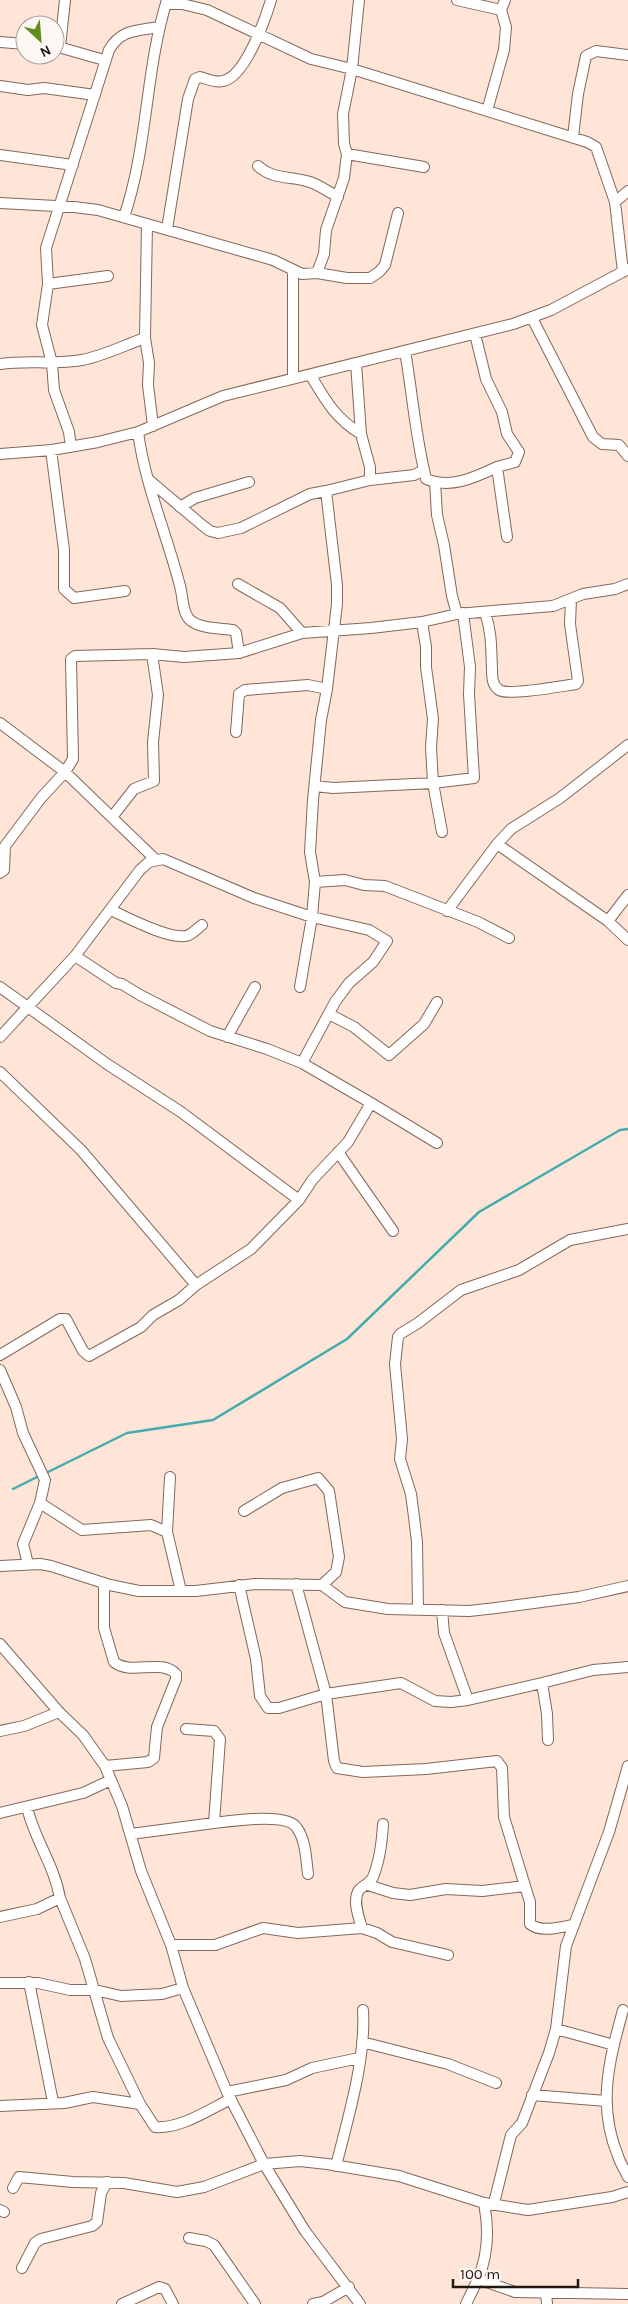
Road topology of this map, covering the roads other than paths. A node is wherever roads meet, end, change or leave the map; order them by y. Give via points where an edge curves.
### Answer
1 (65, 0) edge
2 (272, 0) edge
3 (359, 0) edge
4 (458, 0) edge
5 (166, 2) edge
6 (503, 5) edge
7 (62, 15) edge
8 (159, 27) junction
9 (258, 33) junction
10 (0, 42) edge
11 (15, 43) edge
12 (65, 48) edge
13 (628, 55) edge
14 (104, 60) junction
15 (352, 69) junction
16 (0, 86) edge
17 (95, 95) junction
18 (488, 111) junction
19 (573, 136) junction
20 (347, 154) junction
21 (0, 155) edge
22 (72, 165) junction
23 (258, 166) dead end
24 (424, 167) dead end
25 (628, 191) edge
26 (338, 197) junction
27 (615, 202) junction
28 (0, 203) edge
29 (60, 206) junction
30 (398, 213) dead end
31 (124, 217) junction
32 (147, 224) junction
33 (167, 229) junction
34 (293, 271) junction
35 (626, 271) edge
36 (317, 273) junction
37 (108, 276) dead end
38 (48, 284) junction
39 (532, 318) junction
40 (475, 334) junction
41 (145, 338) junction
42 (405, 351) junction
43 (52, 363) junction
44 (356, 363) junction
45 (0, 364) edge
46 (311, 376) junction
47 (293, 378) junction
48 (153, 426) junction
49 (138, 432) junction
50 (361, 434) junction
51 (72, 447) junction
52 (51, 450) junction
53 (0, 454) edge
54 (628, 456) edge
55 (497, 467) junction
56 (424, 470) junction
57 (148, 480) junction
58 (370, 480) junction
59 (249, 482) dead end
60 (435, 482) junction
61 (326, 491) junction
62 (180, 507) junction
63 (507, 537) dead end
64 (238, 584) dead end
65 (628, 584) edge
66 (125, 591) dead end
67 (571, 599) junction
68 (485, 612) junction
69 (460, 614) junction
70 (422, 622) junction
71 (335, 630) junction
72 (302, 633) junction
73 (239, 653) junction
74 (152, 654) junction
75 (327, 689) junction
76 (0, 724) edge
77 (236, 732) dead end
78 (628, 746) edge
79 (65, 772) junction
80 (433, 783) junction
81 (315, 786) junction
82 (112, 816) junction
83 (442, 832) dead end
84 (497, 844) junction
85 (156, 860) junction
86 (0, 873) edge
87 (314, 882) junction
88 (628, 895) edge
89 (111, 910) junction
90 (447, 911) junction
91 (312, 916) junction
92 (608, 921) junction
93 (202, 926) dead end
94 (509, 938) dead end
95 (628, 940) edge
96 (75, 956) junction
97 (0, 987) edge
98 (300, 987) dead end
99 (254, 988) dead end
100 (437, 1002) dead end
101 (27, 1008) junction
102 (329, 1014) junction
103 (226, 1037) junction
104 (0, 1038) edge
105 (302, 1062) junction
106 (0, 1072) edge
107 (371, 1103) junction
108 (437, 1143) dead end
109 (338, 1152) junction
110 (299, 1200) junction
111 (628, 1229) edge
112 (393, 1231) dead end
113 (196, 1285) junction
114 (0, 1355) edge
115 (0, 1370) edge
116 (170, 1477) dead end
117 (40, 1503) junction
118 (244, 1511) dead end
119 (167, 1532) junction
120 (28, 1564) junction
121 (0, 1566) edge
122 (104, 1582) junction
123 (296, 1584) junction
124 (239, 1585) junction
125 (322, 1585) junction
126 (628, 1586) edge
127 (181, 1591) junction
128 (418, 1609) junction
129 (442, 1610) junction
130 (0, 1644) edge
131 (628, 1667) edge
132 (542, 1683) junction
133 (326, 1694) junction
134 (468, 1700) junction
135 (59, 1712) junction
136 (186, 1729) dead end
137 (0, 1731) edge
138 (548, 1740) dead end
139 (105, 1766) junction
140 (628, 1766) edge
141 (111, 1780) junction
142 (27, 1807) junction
143 (0, 1813) edge
144 (214, 1823) junction
145 (383, 1824) dead end
146 (131, 1834) junction
147 (308, 1874) dead end
148 (368, 1885) junction
149 (525, 1886) junction
150 (60, 1898) junction
151 (0, 1917) edge
152 (573, 1925) junction
153 (362, 1928) junction
154 (170, 1945) junction
155 (448, 1955) dead end
156 (29, 1982) junction
157 (0, 1983) edge
158 (183, 1988) junction
159 (95, 1990) junction
160 (363, 2010) dead end
161 (623, 2010) dead end
162 (556, 2029) junction
163 (362, 2042) junction
164 (614, 2045) junction
165 (359, 2058) junction
166 (496, 2083) dead end
167 (532, 2094) junction
168 (229, 2096) junction
169 (606, 2101) junction
170 (53, 2102) junction
171 (140, 2104) junction
172 (0, 2106) edge
173 (264, 2164) junction
174 (336, 2166) junction
175 (628, 2177) edge
176 (107, 2182) junction
177 (12, 2188) dead end
178 (628, 2192) edge
179 (489, 2203) junction
180 (189, 2238) dead end
181 (22, 2268) dead end
182 (478, 2279) junction
183 (349, 2287) junction
184 (546, 2293) junction
185 (628, 2294) edge
186 (122, 2304) edge
187 (173, 2304) edge
188 (255, 2304) edge
189 (313, 2304) edge
190 (360, 2304) edge
191 (466, 2304) edge
192 (547, 2304) edge

1 - 7 street
2 - 9 street
3 - 15 street
4 - 6 street
5 - 8 street
5 - 9 street via 207,10
6 - 18 street via 506,27 504,50
8 - 14 street via 118,37
8 - 31 street via 140,157
9 - 15 street via 311,59
9 - 33 street via 252,52 233,76 216,82 200,77 195,79 188,99
10 - 11 street
12 - 14 street
13 - 19 street via 596,51 586,56
14 - 17 street
15 - 18 street
15 - 20 street via 343,114
16 - 17 street
17 - 22 street
18 - 19 street
19 - 27 street via 596,148
20 - 24 street
20 - 26 street
21 - 22 street
22 - 29 street
23 - 26 street via 285,179 310,182
25 - 27 street
26 - 36 street via 326,230 324,254
27 - 35 street
28 - 29 street
29 - 31 street
29 - 38 street via 46,248
30 - 36 street via 385,265 379,272 370,278
31 - 32 street
32 - 33 street
32 - 41 street
33 - 34 street via 273,260
34 - 36 street
34 - 47 street
35 - 39 street via 582,296
37 - 38 street
38 - 43 street via 42,325
39 - 40 street
39 - 54 street via 593,437 602,444 619,445
40 - 42 street
40 - 55 street via 486,378 502,412 507,434 519,452 515,462
41 - 43 street via 84,360
41 - 48 street
42 - 44 street
42 - 56 street
43 - 45 street via 20,361
43 - 51 street via 54,390
44 - 46 street
44 - 50 street
46 - 47 street
46 - 50 street via 341,421
47 - 48 street via 223,396
48 - 49 street
49 - 51 street
49 - 57 street
50 - 58 street
51 - 52 street
52 - 53 street
52 - 66 street via 64,550 64,590 74,598
55 - 60 street via 474,479
55 - 63 street
56 - 58 street via 414,475
56 - 60 street via 426,479
57 - 62 street
57 - 73 street via 186,614 201,625 233,630
58 - 61 street
59 - 62 street via 195,498
60 - 69 street via 437,515 452,596
61 - 62 street via 310,494 241,528 218,533
61 - 71 street via 337,585
64 - 72 street via 280,608
65 - 67 street
67 - 68 street via 552,606
67 - 68 street via 576,684 521,691 498,689 493,683 492,640
68 - 69 street
69 - 70 street
69 - 80 street via 470,667 474,778
70 - 71 street
70 - 80 street via 433,719
71 - 72 street
71 - 75 street
72 - 73 street
73 - 74 street via 184,657
74 - 79 street via 76,656 71,659 73,759
74 - 82 street via 158,695 153,742 154,781 134,789
75 - 77 street via 308,685 245,690 239,694
75 - 81 street
76 - 79 street
78 - 84 street via 560,798 511,829
79 - 82 street
79 - 86 street via 5,846 4,870
80 - 81 street
80 - 83 street
81 - 87 street via 310,852
82 - 85 street
84 - 90 street
84 - 92 street
85 - 89 street via 140,870
85 - 91 street via 180,865 254,898
87 - 90 street via 345,880 385,886
87 - 91 street
88 - 92 street
89 - 93 street via 144,927 175,935 187,936
89 - 96 street
90 - 94 street
91 - 98 street
91 - 102 street via 369,930 387,941 373,962 349,983
92 - 95 street
96 - 101 street
96 - 103 street via 116,983
97 - 101 street
99 - 103 street
100 - 102 street via 424,1024 389,1055 354,1028
101 - 104 street
101 - 110 street via 181,1112
102 - 105 street
103 - 105 street
105 - 107 street
106 - 113 street via 81,1150
107 - 108 street
107 - 109 street via 348,1142
109 - 110 street
109 - 112 street
110 - 113 street via 251,1250
111 - 128 street via 570,1240 519,1270 461,1290 400,1334 395,1364 402,1438 400,1459 414,1517
113 - 114 street via 141,1327 89,1356 66,1319 60,1319
115 - 117 street via 23,1433 43,1475
116 - 119 street
117 - 119 street via 82,1530 151,1526
117 - 120 street via 23,1544
118 - 125 street via 282,1488 318,1478 329,1491 339,1557 336,1572
119 - 127 street
120 - 121 street
120 - 122 street via 64,1569
122 - 127 street via 139,1591
122 - 139 street via 104,1628 114,1662 123,1667 166,1668 176,1674 157,1727 154,1758 148,1762
123 - 124 street
123 - 125 street
123 - 133 street
124 - 127 street
124 - 133 street via 264,1704 272,1709
125 - 128 street via 345,1602 388,1609
126 - 129 street via 579,1597 496,1608
128 - 129 street
129 - 134 street via 444,1633
130 - 135 street
131 - 132 street via 593,1670
132 - 134 street
132 - 138 street
133 - 134 street via 401,1683 434,1701
133 - 149 street via 337,1768 362,1772 497,1761 502,1768 504,1817
135 - 137 street via 24,1726
135 - 139 street via 83,1735
136 - 144 street via 214,1731 220,1739
139 - 141 street
140 - 152 street via 609,1832
141 - 142 street via 83,1793
141 - 146 street
142 - 143 street
142 - 150 street via 53,1871
144 - 146 street
144 - 147 street via 244,1819 288,1820 297,1826 302,1838
145 - 148 street via 381,1850
146 - 154 street via 141,1871
148 - 149 street via 410,1895 446,1889 482,1891
148 - 153 street via 359,1890 356,1899
149 - 152 street via 530,1902 530,1924 535,1928
150 - 151 street via 37,1909
150 - 159 street
152 - 162 street via 566,1946
153 - 154 street via 298,1933 263,1928 214,1945
153 - 155 street via 377,1932 392,1942
154 - 158 street
156 - 157 street
156 - 159 street via 70,1990
156 - 170 street
158 - 159 street via 136,1996
158 - 168 street
159 - 171 street via 108,2038
160 - 163 street
161 - 164 street
162 - 164 street
162 - 167 street
163 - 165 street
163 - 166 street via 448,2064
164 - 169 street via 606,2082
165 - 168 street via 312,2068 286,2080
165 - 174 street
167 - 169 street
167 - 179 street via 522,2123 512,2135
168 - 171 street via 187,2120 162,2127 155,2127
168 - 173 street
169 - 175 street via 618,2157
170 - 171 street via 93,2097
170 - 172 street
173 - 174 street via 300,2161
173 - 176 street via 194,2190 177,2192
173 - 183 street via 305,2232
174 - 179 street via 399,2176
176 - 177 street via 41,2180 23,2176
176 - 181 street via 101,2193 97,2222 41,2239 35,2243
178 - 179 street via 528,2210
179 - 182 street via 484,2265
180 - 188 street via 214,2245
182 - 184 street via 515,2292
182 - 191 street
183 - 189 street via 330,2299
183 - 190 street
184 - 185 street
184 - 192 street
186 - 187 street via 159,2287 165,2289

